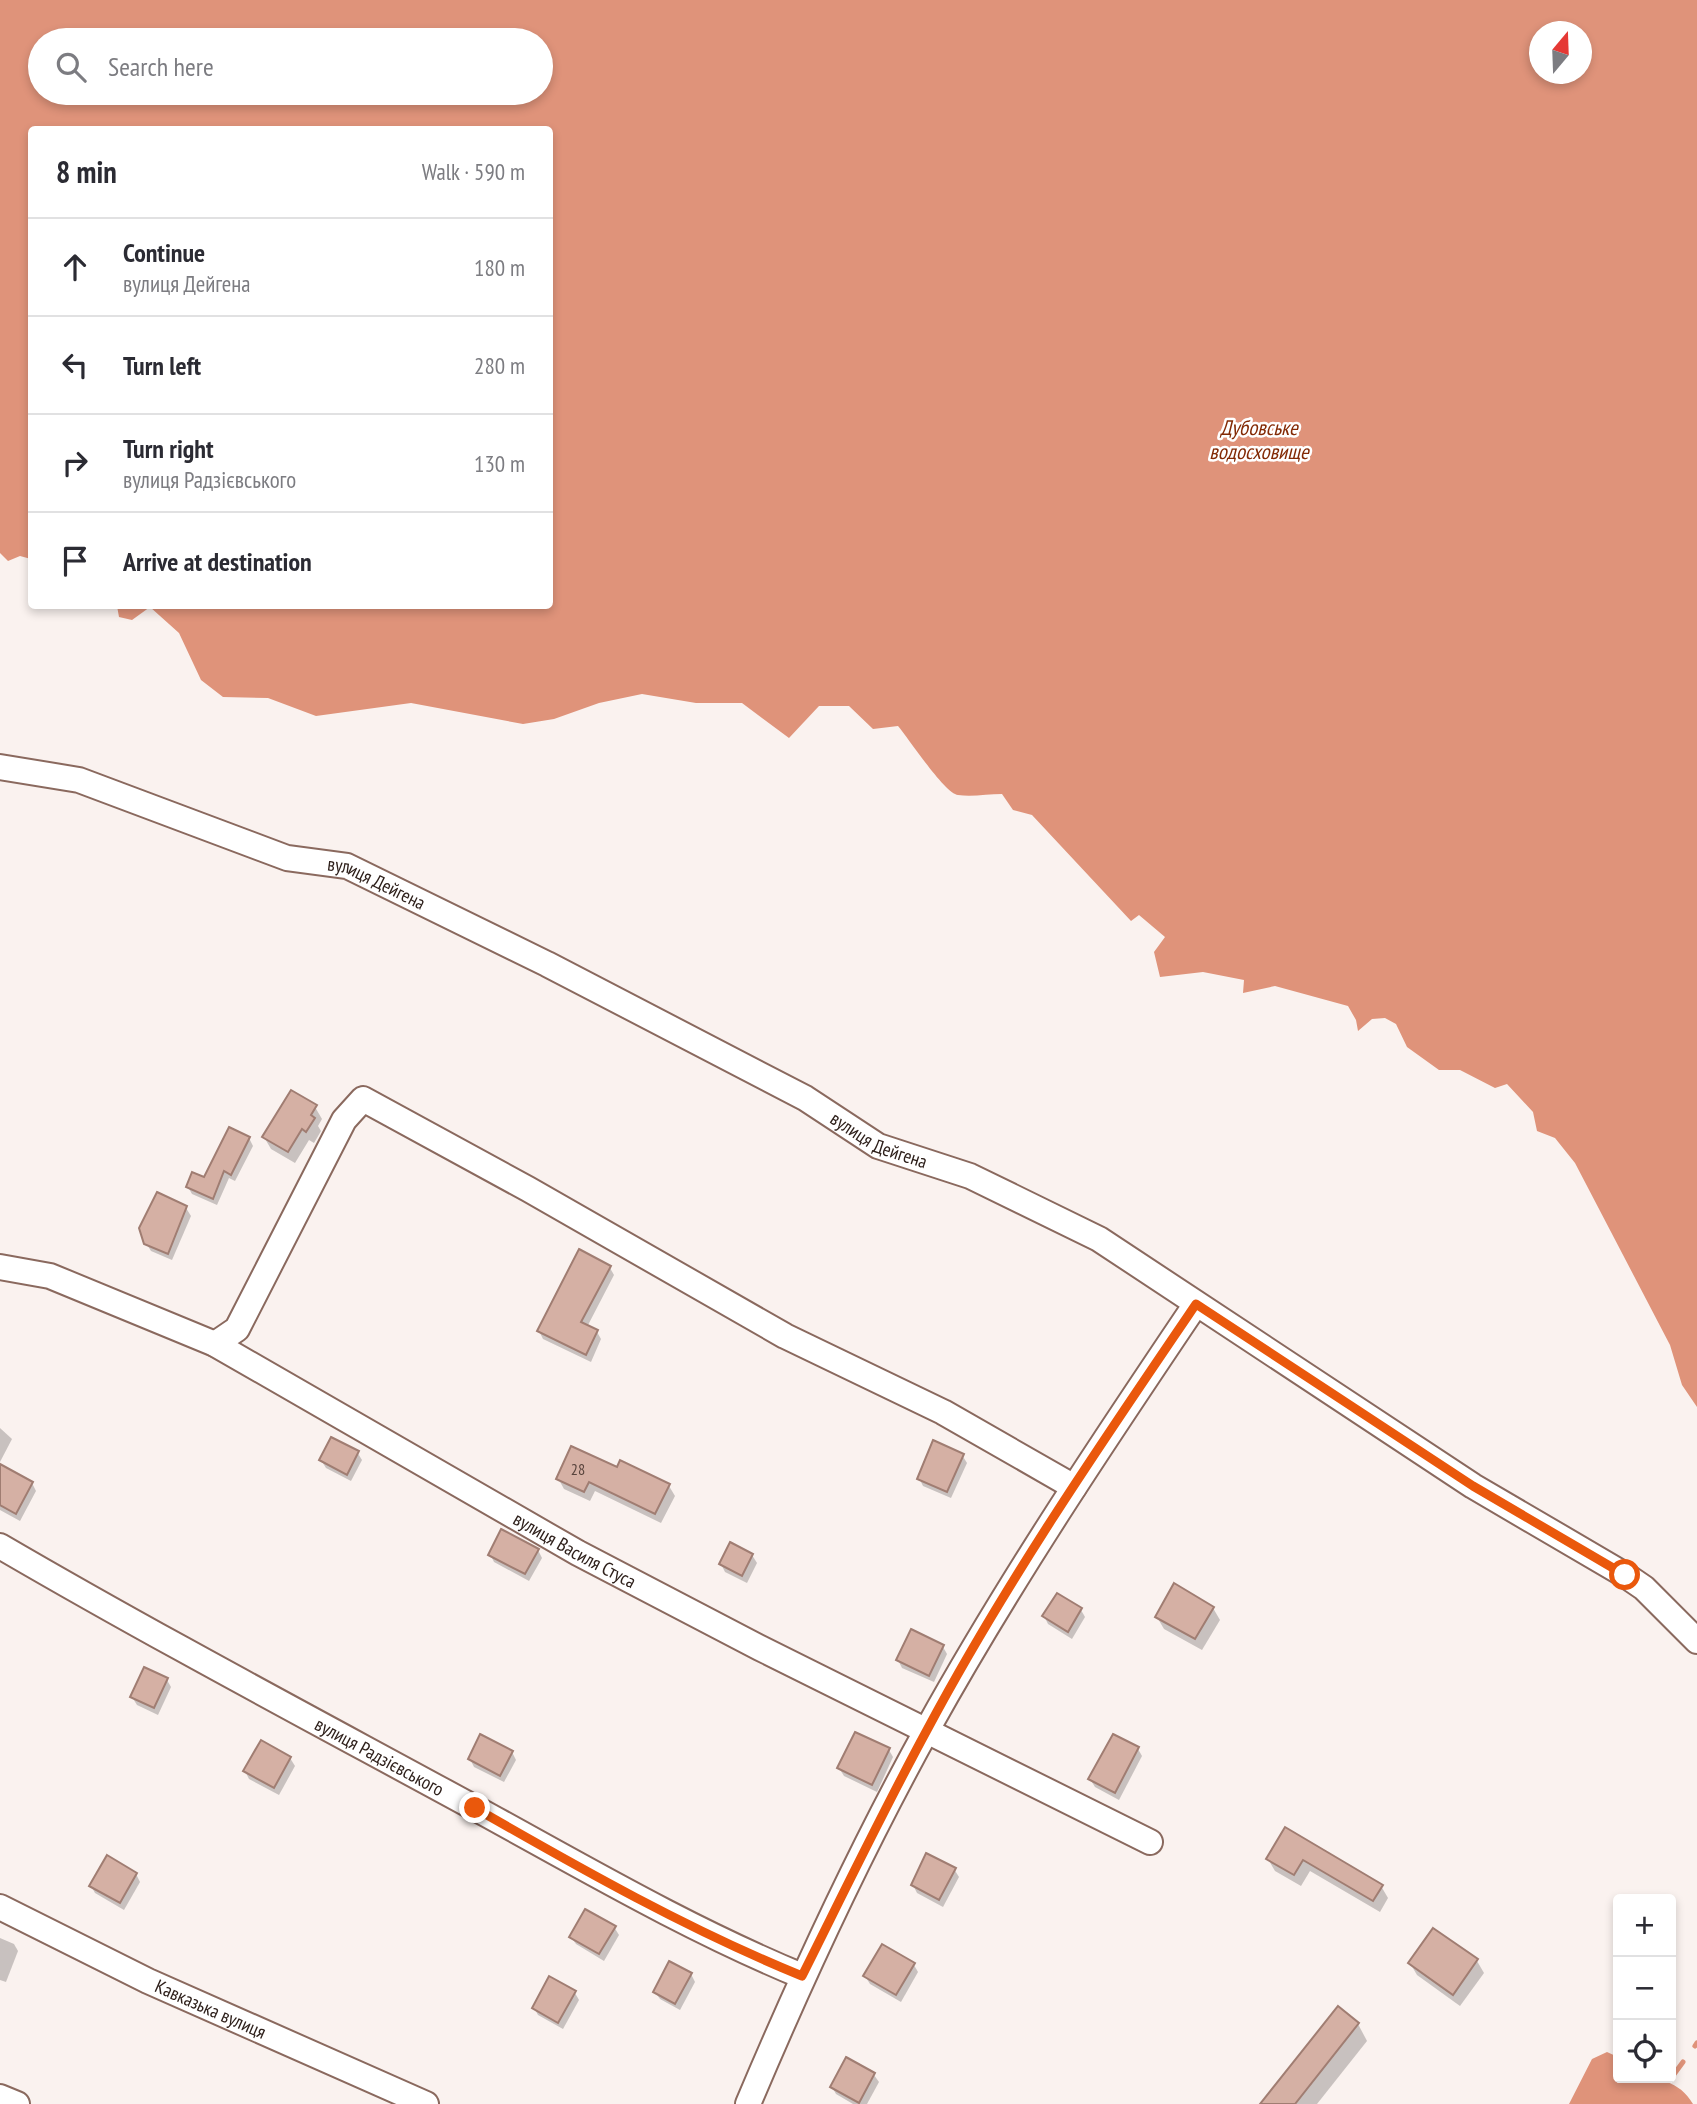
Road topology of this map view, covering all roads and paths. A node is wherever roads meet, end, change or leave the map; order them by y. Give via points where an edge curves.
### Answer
1 (0, 767) edge
2 (0, 1268) edge
3 (1196, 1304) junction
4 (215, 1344) junction
5 (1074, 1487) junction
6 (0, 1546) edge
7 (1697, 1641) edge
8 (927, 1729) junction
9 (1150, 1842) dead end
10 (0, 1907) edge
11 (802, 1976) junction
12 (0, 2097) edge
13 (17, 2104) edge
14 (426, 2104) edge
15 (748, 2104) edge

1 - 3 street, вулиця Дейгена via 79,780 287,858 347,866 793,1091 878,1146 970,1176 1099,1239
2 - 4 street, вулиця Василя Стуса via 50,1276
3 - 5 street
3 - 7 street, вулиця Дейгена via 1473,1486 1625,1575
4 - 5 street via 237,1329 344,1120 363,1099 785,1336 943,1412
4 - 8 street, вулиця Василя Стуса via 578,1553
5 - 8 street
6 - 11 street, вулиця Радзієвського via 563,1858
8 - 9 street, вулиця Василя Стуса
8 - 11 street
10 - 14 street, Кавказька вулиця via 148,1981
11 - 15 street
12 - 13 street

